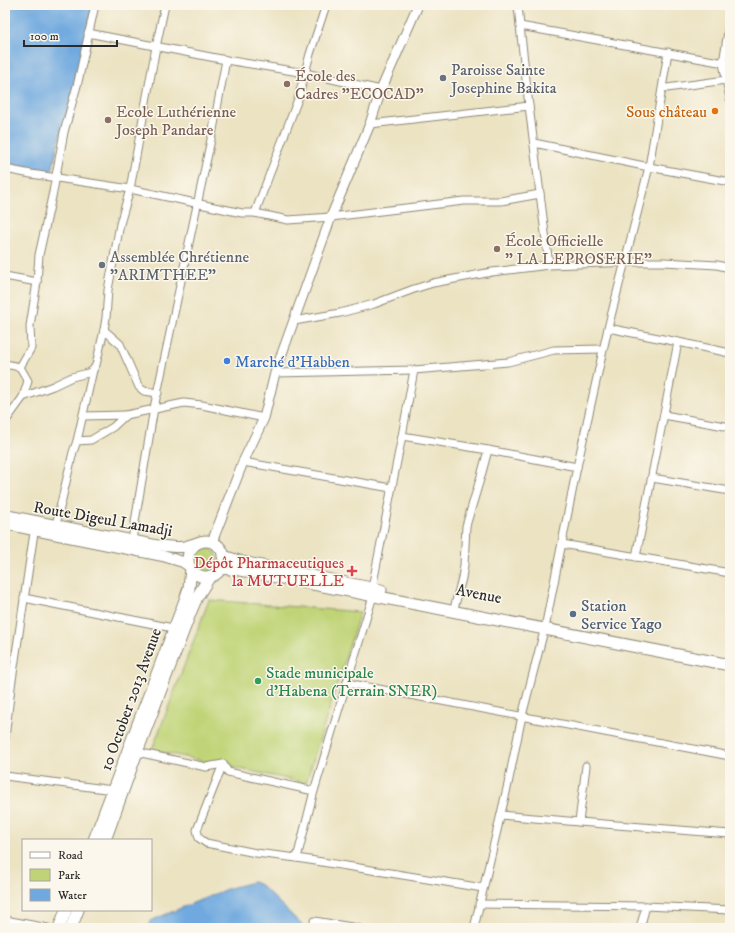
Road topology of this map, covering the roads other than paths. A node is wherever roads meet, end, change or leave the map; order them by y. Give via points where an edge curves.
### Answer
1 (95, 5) edge
2 (165, 5) edge
3 (326, 5) edge
4 (418, 5) edge
5 (518, 5) edge
6 (730, 19) edge
7 (520, 26) junction
8 (88, 33) junction
9 (156, 47) junction
10 (668, 52) junction
11 (226, 60) junction
12 (727, 64) edge
13 (305, 73) junction
14 (726, 80) junction
15 (667, 88) dead end
16 (381, 90) junction
17 (730, 99) edge
18 (529, 106) junction
19 (370, 124) junction
20 (534, 143) junction
21 (649, 167) junction
22 (5, 169) edge
23 (55, 177) junction
24 (730, 182) edge
25 (130, 189) junction
26 (540, 194) junction
27 (197, 203) junction
28 (255, 213) junction
29 (331, 217) junction
30 (624, 262) junction
31 (549, 265) junction
32 (730, 268) edge
33 (5, 276) edge
34 (37, 282) junction
35 (294, 321) junction
36 (608, 328) junction
37 (104, 330) junction
38 (678, 342) junction
39 (603, 349) junction
40 (730, 353) edge
41 (5, 364) edge
42 (20, 367) junction
43 (93, 370) junction
44 (414, 370) junction
45 (275, 373) junction
46 (158, 393) junction
47 (23, 397) junction
48 (154, 408) junction
49 (126, 415) junction
50 (664, 415) junction
51 (82, 416) junction
52 (264, 418) junction
53 (5, 422) edge
54 (730, 427) edge
55 (402, 436) junction
56 (77, 441) junction
57 (488, 450) junction
58 (243, 462) junction
59 (577, 467) junction
60 (652, 478) junction
61 (391, 488) junction
62 (730, 491) edge
63 (5, 516) edge
64 (5, 524) edge
65 (56, 525) junction
66 (35, 526) junction
67 (132, 540) junction
68 (212, 542) junction
69 (196, 543) junction
70 (562, 544) junction
71 (224, 556) junction
72 (636, 557) junction
73 (190, 567) junction
74 (221, 568) junction
75 (730, 573) edge
76 (210, 576) junction
77 (373, 592) junction
78 (24, 598) junction
79 (455, 605) junction
80 (545, 626) junction
81 (173, 628) junction
82 (730, 658) edge
83 (730, 665) edge
84 (347, 683) junction
85 (8, 686) edge
86 (522, 716) junction
87 (5, 738) edge
88 (137, 752) junction
89 (730, 756) edge
90 (223, 764) junction
91 (586, 766) dead end
92 (5, 776) edge
93 (113, 790) junction
94 (314, 791) junction
95 (501, 815) junction
96 (579, 822) junction
97 (730, 834) edge
98 (94, 839) edge
99 (105, 839) edge
100 (297, 858) junction
101 (483, 888) junction
102 (479, 904) junction
103 (646, 906) junction
104 (730, 910) edge
105 (66, 911) edge
106 (78, 911) edge
107 (5, 920) edge
108 (314, 921) dead end
109 (48, 928) edge
110 (59, 928) edge
111 (71, 928) edge
112 (358, 928) edge
113 (474, 928) edge
114 (640, 928) edge

1 - 8 street
2 - 9 street
3 - 13 street
4 - 16 street
5 - 7 street
6 - 12 street
7 - 10 street
7 - 18 street
8 - 9 street
8 - 23 street
9 - 11 street
9 - 25 street
10 - 12 street
10 - 21 street
11 - 13 street
11 - 27 street
12 - 14 street
13 - 16 street
13 - 28 street
14 - 15 street
14 - 17 street
16 - 19 street
18 - 19 street
18 - 20 street
19 - 29 street
20 - 21 street
20 - 26 street
21 - 24 street
21 - 30 street
22 - 23 street
23 - 25 street
23 - 34 street via 39,255
25 - 27 street
25 - 37 street via 120,224 108,290
26 - 29 street
26 - 31 street
27 - 28 street via 242,213
27 - 46 street
28 - 29 street via 288,220
29 - 35 street
30 - 31 street
30 - 32 street via 717,265
30 - 36 street
31 - 35 street via 492,272 433,284 359,308
33 - 34 street
34 - 42 street via 30,326 31,348
35 - 45 street
36 - 38 street
36 - 39 street
37 - 43 street
37 - 46 street via 120,344 139,387 144,391
38 - 40 street
38 - 50 street
39 - 44 street via 554,350 508,362
39 - 59 street
41 - 42 street
42 - 47 street via 28,382
43 - 47 street
43 - 51 street
44 - 45 street
44 - 55 street
45 - 52 street
46 - 48 street
47 - 53 street
48 - 49 street
48 - 52 street via 184,403
48 - 67 street
49 - 51 street
49 - 56 street via 113,427 91,440
50 - 54 street
50 - 60 street
51 - 56 street
52 - 58 street
55 - 57 street
55 - 61 street
56 - 65 street
57 - 59 street
57 - 79 street via 466,526 463,572
58 - 61 street
58 - 68 street
59 - 70 street
60 - 62 street
60 - 72 street
61 - 77 street
63 - 66 main road, Route Digeul Lamadji
64 - 66 main road
65 - 66 main road, Route Digeul Lamadji
65 - 67 main road, Route Digeul Lamadji
66 - 73 main road via 157,554 183,562
66 - 78 street
67 - 69 main road, Route Digeul Lamadji via 175,547
68 - 69 highway
68 - 71 highway via 218,545
69 - 73 highway via 188,556
70 - 72 street
70 - 80 street
71 - 74 highway
71 - 77 highway, Avenue
72 - 75 street
73 - 76 highway via 199,576
73 - 81 highway, 10 October 2013 Avenue via 189,588
74 - 76 highway
74 - 77 highway
76 - 88 highway, 10 October 2013 Avenue via 197,597
77 - 79 highway, Avenue
77 - 80 highway
77 - 84 street
78 - 81 street
78 - 85 street
79 - 80 highway, Avenue
80 - 82 highway, Avenue
80 - 83 highway
80 - 86 street
81 - 93 highway, 10 October 2013 Avenue
84 - 86 street
84 - 94 street
85 - 87 street
86 - 89 street
86 - 95 street
88 - 90 street via 206,767
88 - 99 highway, 10 October 2013 Avenue
90 - 94 street via 228,772
90 - 100 street via 197,830 199,838 206,843
91 - 96 street
92 - 93 street
93 - 98 highway, 10 October 2013 Avenue
94 - 100 street
95 - 96 street
95 - 101 street
96 - 97 street
100 - 101 street
101 - 102 street
102 - 103 street
102 - 113 street
103 - 104 street
103 - 114 street
105 - 110 highway
106 - 111 highway
107 - 109 street
108 - 112 street

